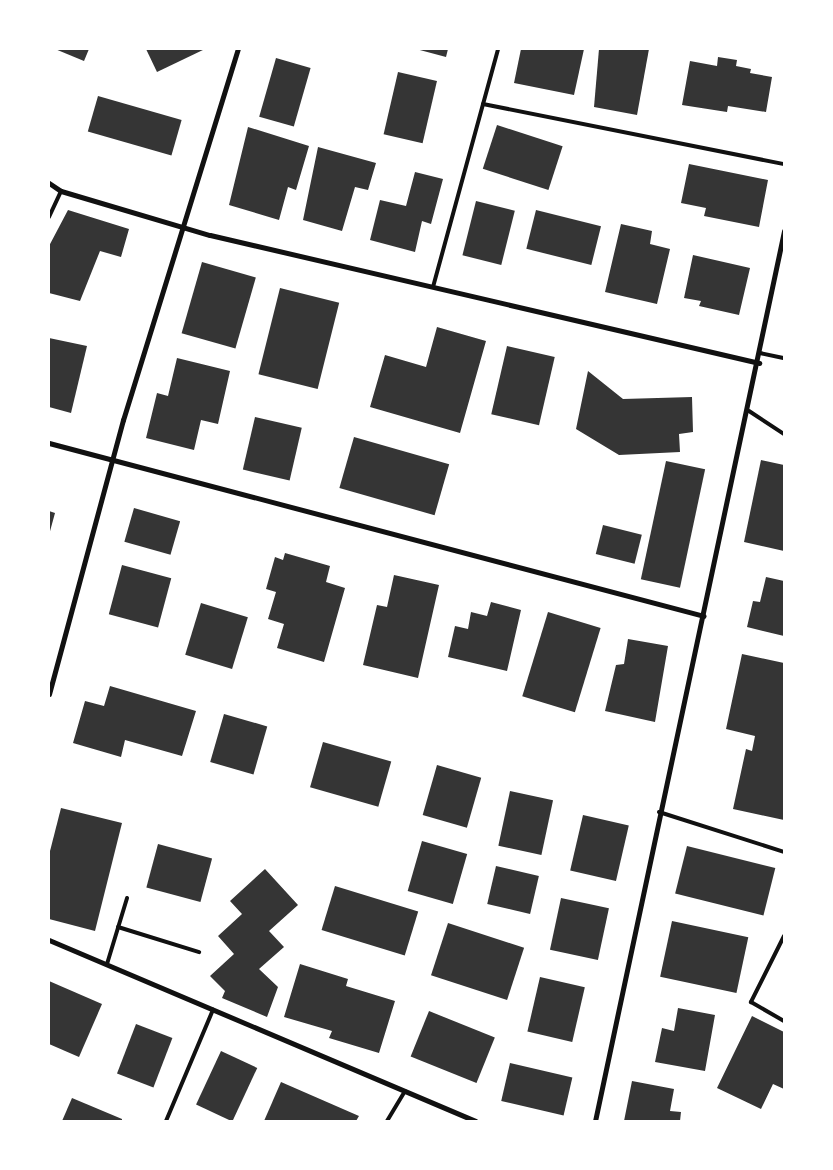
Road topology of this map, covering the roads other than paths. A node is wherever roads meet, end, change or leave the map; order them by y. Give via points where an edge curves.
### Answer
1 (238, 49) edge
2 (498, 49) edge
3 (483, 104) junction
4 (784, 164) edge
5 (49, 183) edge
6 (61, 191) junction
7 (49, 218) edge
8 (184, 228) junction
9 (784, 231) edge
10 (433, 287) junction
11 (760, 353) junction
12 (784, 358) edge
13 (759, 363) junction
14 (749, 411) junction
15 (784, 434) edge
16 (49, 443) edge
17 (112, 461) junction
18 (704, 616) junction
19 (49, 694) edge
20 (659, 812) junction
21 (784, 852) edge
22 (127, 898) dead end
23 (118, 927) junction
24 (784, 936) edge
25 (49, 940) edge
26 (199, 952) dead end
27 (107, 964) junction
28 (213, 1010) junction
29 (784, 1021) edge
30 (405, 1090) junction
31 (166, 1121) edge
32 (387, 1121) edge
33 (475, 1121) edge
34 (595, 1121) edge

1 - 8 street
2 - 3 lane
3 - 4 lane
3 - 10 lane
5 - 6 street
6 - 7 lane
6 - 8 street
8 - 10 street
8 - 17 street
9 - 11 street
10 - 13 street
11 - 12 lane
11 - 13 street
13 - 14 street
14 - 15 lane
14 - 18 street
16 - 17 street
17 - 18 street
17 - 19 street
18 - 20 street
20 - 21 lane
20 - 34 street
22 - 23 lane
23 - 26 lane
23 - 27 lane
24 - 29 lane via 751,1002
25 - 27 street
27 - 28 street
28 - 30 street
28 - 31 lane
30 - 32 lane
30 - 33 street

